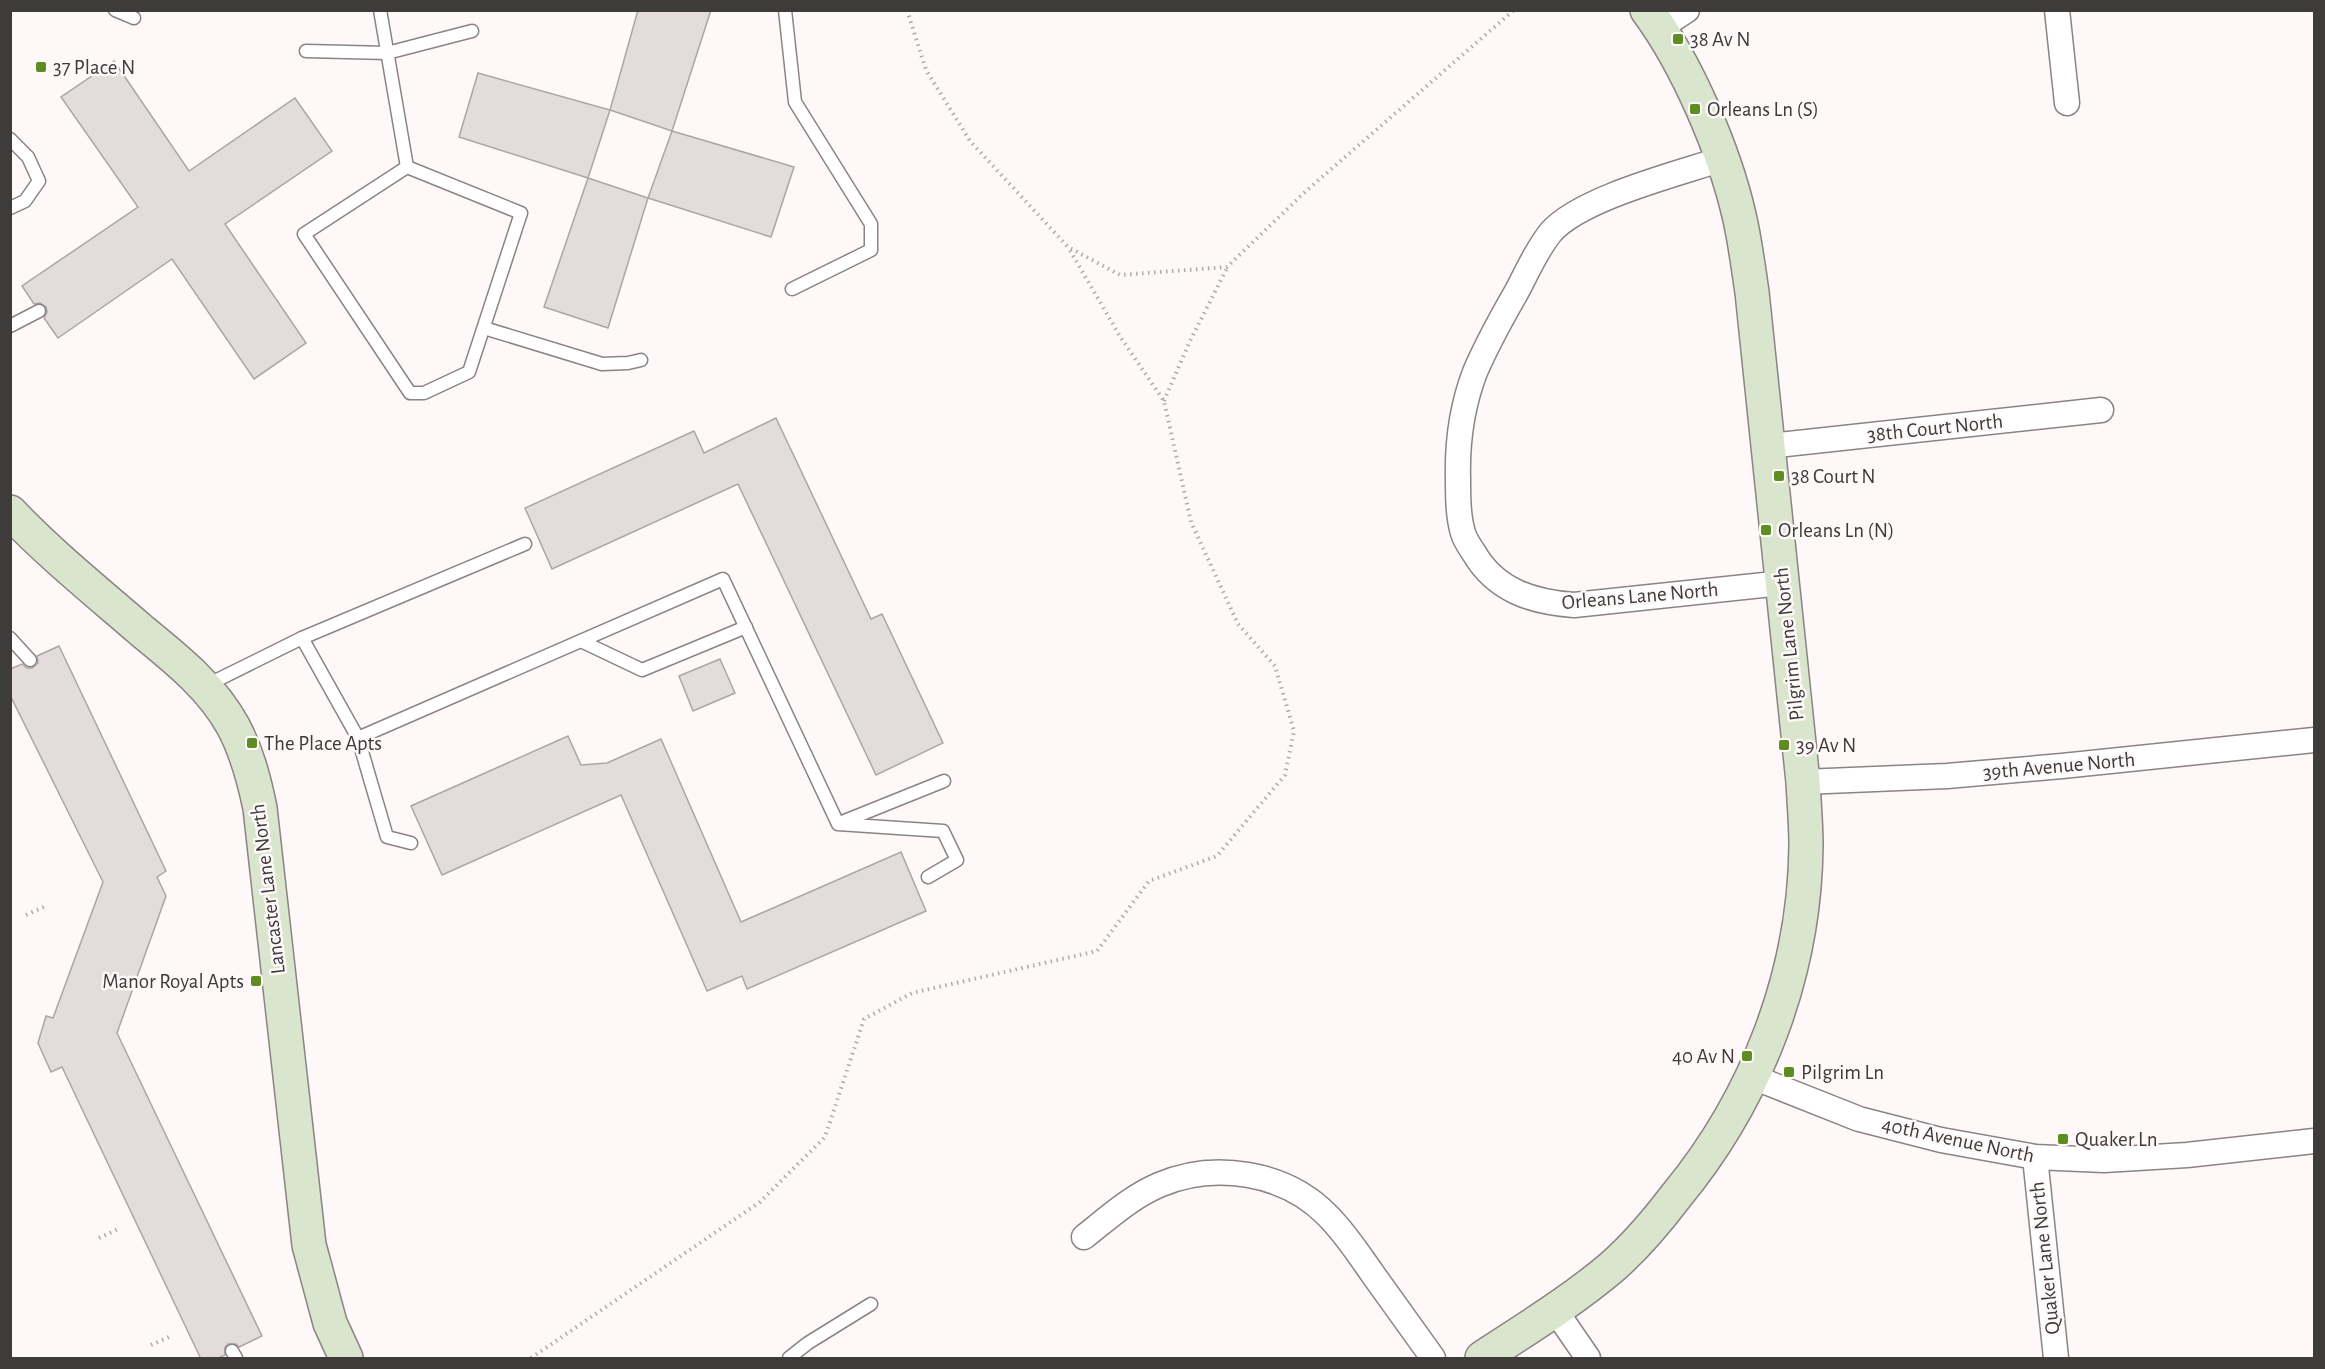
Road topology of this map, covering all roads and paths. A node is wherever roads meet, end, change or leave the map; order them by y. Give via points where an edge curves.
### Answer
1 (115, 10) edge
2 (380, 10) edge
3 (785, 10) edge
4 (907, 10) edge
5 (1514, 10) edge
6 (1687, 10) edge
7 (2057, 10) edge
8 (134, 18) dead end
9 (1654, 19) edge
10 (472, 31) dead end
11 (306, 51) dead end
12 (387, 53) junction
13 (2067, 103) dead end
14 (10, 140) edge
15 (1722, 159) junction
16 (407, 167) junction
17 (10, 208) edge
18 (1068, 247) junction
19 (1227, 267) junction
20 (792, 289) dead end
21 (39, 310) dead end
22 (10, 326) edge
23 (483, 328) junction
24 (641, 360) dead end
25 (1164, 401) junction
26 (2101, 410) dead end
27 (1769, 446) junction
28 (10, 512) edge
29 (525, 544) dead end
30 (1782, 583) junction
31 (746, 627) junction
32 (10, 638) edge
33 (302, 638) junction
34 (582, 641) junction
35 (30, 660) dead end
36 (204, 686) junction
37 (358, 738) junction
38 (2314, 740) edge
39 (944, 781) dead end
40 (1803, 782) junction
41 (838, 824) junction
42 (411, 843) dead end
43 (928, 878) dead end
44 (46, 906) dead end
45 (26, 915) dead end
46 (1753, 1077) junction
47 (2314, 1141) edge
48 (2035, 1157) junction
49 (117, 1229) dead end
50 (1084, 1237) dead end
51 (99, 1238) dead end
52 (871, 1305) dead end
53 (1555, 1310) junction
54 (169, 1337) dead end
55 (151, 1345) dead end
56 (346, 1359) edge
57 (531, 1359) edge
58 (789, 1359) edge
59 (1433, 1359) edge
60 (1482, 1359) edge
61 (1588, 1359) edge
62 (2056, 1359) edge

1 - 8 lane
2 - 12 lane
3 - 20 lane via 795,102 871,224 871,250
4 - 18 path via 926,70 970,141
5 - 19 path via 1306,191
6 - 9 street
7 - 13 street
9 - 15 street, Pilgrim Lane North via 1689,79
10 - 12 lane
11 - 12 lane
12 - 16 lane
14 - 17 lane via 28,158 39,181 25,201
15 - 27 street, Pilgrim Lane North via 1739,214 1752,292
15 - 30 street, Orleans Lane North via 1607,198 1577,212 1552,231 1475,373 1462,416 1457,461 1458,507 1463,535 1495,580 1519,595 1545,603 1574,605
16 - 23 lane via 522,213
16 - 23 lane via 304,234 410,393 424,393 469,372
18 - 19 path via 1120,275
18 - 25 path via 1121,338
19 - 25 path
21 - 22 lane
23 - 24 lane via 602,364
25 - 57 path via 1191,522 1238,624 1275,666 1294,731 1285,775 1216,856 1149,881 1097,951 912,993 864,1019 825,1137 760,1203
26 - 27 street, 38th Court North
27 - 30 street, Pilgrim Lane North
28 - 36 street, Lancaster Lane North
29 - 33 lane
30 - 40 street, Pilgrim Lane North
31 - 34 lane via 642,670
31 - 34 lane via 723,579
31 - 41 lane
32 - 35 lane
33 - 36 lane
33 - 37 lane
34 - 37 lane
36 - 56 street, Lancaster Lane North via 232,724 250,764 260,807 309,1245 330,1323
37 - 42 lane via 387,837
38 - 40 street, 39th Avenue North via 1947,776
39 - 41 lane
40 - 46 street, Pilgrim Lane North via 1806,847 1800,915 1787,982
41 - 43 lane via 943,831 957,860
44 - 45 path
46 - 48 street, 40th Avenue North via 1859,1119 1941,1140
46 - 53 street, Pilgrim Lane North via 1700,1168 1656,1221 1613,1266
47 - 48 street, 40th Avenue North via 2104,1160
48 - 62 street, Quaker Lane North
49 - 51 path
50 - 59 street via 1128,1201 1159,1185 1194,1174 1228,1172 1264,1179 1298,1193 1326,1214 1350,1241
52 - 58 lane via 808,1342
53 - 60 street, Pilgrim Lane North
53 - 61 street
54 - 55 path

